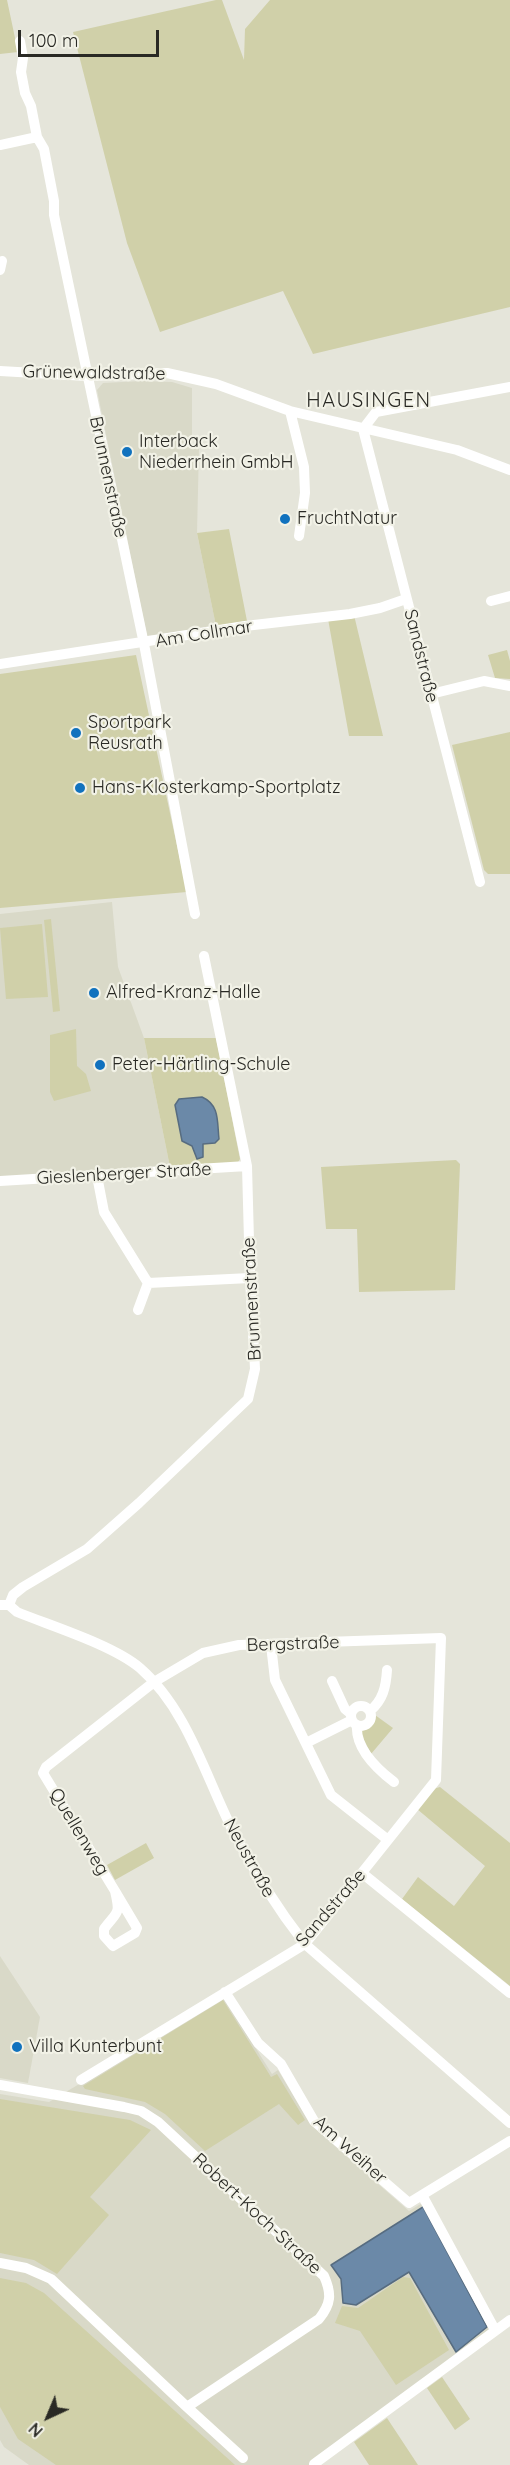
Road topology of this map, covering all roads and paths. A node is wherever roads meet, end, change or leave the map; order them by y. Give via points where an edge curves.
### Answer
1 (20, 41) dead end
2 (37, 137) junction
3 (0, 145) edge
4 (0, 371) edge
5 (87, 376) junction
6 (510, 387) edge
7 (291, 411) junction
8 (363, 429) junction
9 (510, 470) edge
10 (299, 536) dead end
11 (510, 596) edge
12 (406, 599) junction
13 (491, 601) dead end
14 (144, 644) junction
15 (0, 664) edge
16 (510, 686) edge
17 (431, 694) junction
18 (480, 882) dead end
19 (195, 914) dead end
20 (204, 956) dead end
21 (247, 1166) junction
22 (97, 1176) junction
23 (0, 1181) edge
24 (250, 1278) junction
25 (148, 1283) junction
26 (138, 1311) dead end
27 (4, 1605) edge
28 (441, 1638) joint
29 (270, 1645) junction
30 (387, 1670) dead end
31 (332, 1681) dead end
32 (154, 1682) junction
33 (370, 1711) junction
34 (353, 1720) junction
35 (306, 1743) junction
36 (394, 1782) dead end
37 (388, 1840) junction
38 (362, 1873) junction
39 (115, 1891) junction
40 (305, 1944) junction
41 (225, 1992) junction
42 (510, 1993) edge
43 (81, 2080) dead end
44 (0, 2085) edge
45 (510, 2123) edge
46 (510, 2141) edge
47 (422, 2195) junction
48 (0, 2263) edge
49 (510, 2320) edge
50 (495, 2330) junction
51 (187, 2407) junction
52 (243, 2458) dead end
53 (314, 2464) edge

1 - 2 street, Brunnenstraße via 21,72
2 - 3 street
2 - 5 street, Brunnenstraße via 44,149
4 - 5 street, Grünewaldstraße
5 - 7 street, Grünewaldstraße via 167,372 216,384
5 - 14 street, Brunnenstraße
6 - 8 street via 376,412
7 - 8 street, Grünewaldstraße
7 - 10 street via 304,476
8 - 9 street, Grünewaldstraße via 457,450
8 - 12 street, Sandstraße
11 - 13 street
12 - 14 street, Am Collmar via 350,614 245,626
12 - 17 street, Sandstraße
14 - 15 street, Am Collmar
14 - 19 street, Brunnenstraße
16 - 17 street via 484,681
17 - 18 street, Sandstraße
20 - 21 street, Brunnenstraße
21 - 22 street, Gieslenberger Straße
21 - 24 street, Brunnenstraße
22 - 23 street, Gieslenberger Straße
22 - 25 street via 104,1212
24 - 25 street
24 - 27 street, Brunnenstraße via 255,1369 248,1399 87,1549 23,1587
25 - 26 street
27 - 32 street, Neustraße via 120,1654
28 - 29 street, Bergstraße
28 - 37 street, Sandstraße via 436,1780
29 - 32 street, Bergstraße via 203,1653
29 - 35 street via 275,1680
30 - 33 street via 381,1697
31 - 34 street
32 - 39 street, Quellenweg via 43,1773
32 - 40 street, Neustraße via 180,1718 254,1871
33 - 34 street via 368,1722
33 - 34 street via 365,1707 354,1708
34 - 35 street
34 - 36 street via 372,1765
35 - 37 street via 331,1795
37 - 38 street, Sandstraße
38 - 40 street, Sandstraße
38 - 42 street
39 - 39 street, Quellenweg via 118,1911 104,1929 104,1936 113,1946 137,1928
40 - 41 street, Sandstraße
40 - 45 street, Neustraße
41 - 43 street, Sandstraße
41 - 47 street, Am Weiher via 258,2043 281,2064 314,2121 409,2203
44 - 51 street, Robert-Koch-Straße via 141,2111 158,2122 324,2276 331,2298 319,2319
46 - 47 street
47 - 50 street
48 - 51 street via 26,2268 51,2279
49 - 50 street
50 - 53 street
51 - 52 street

